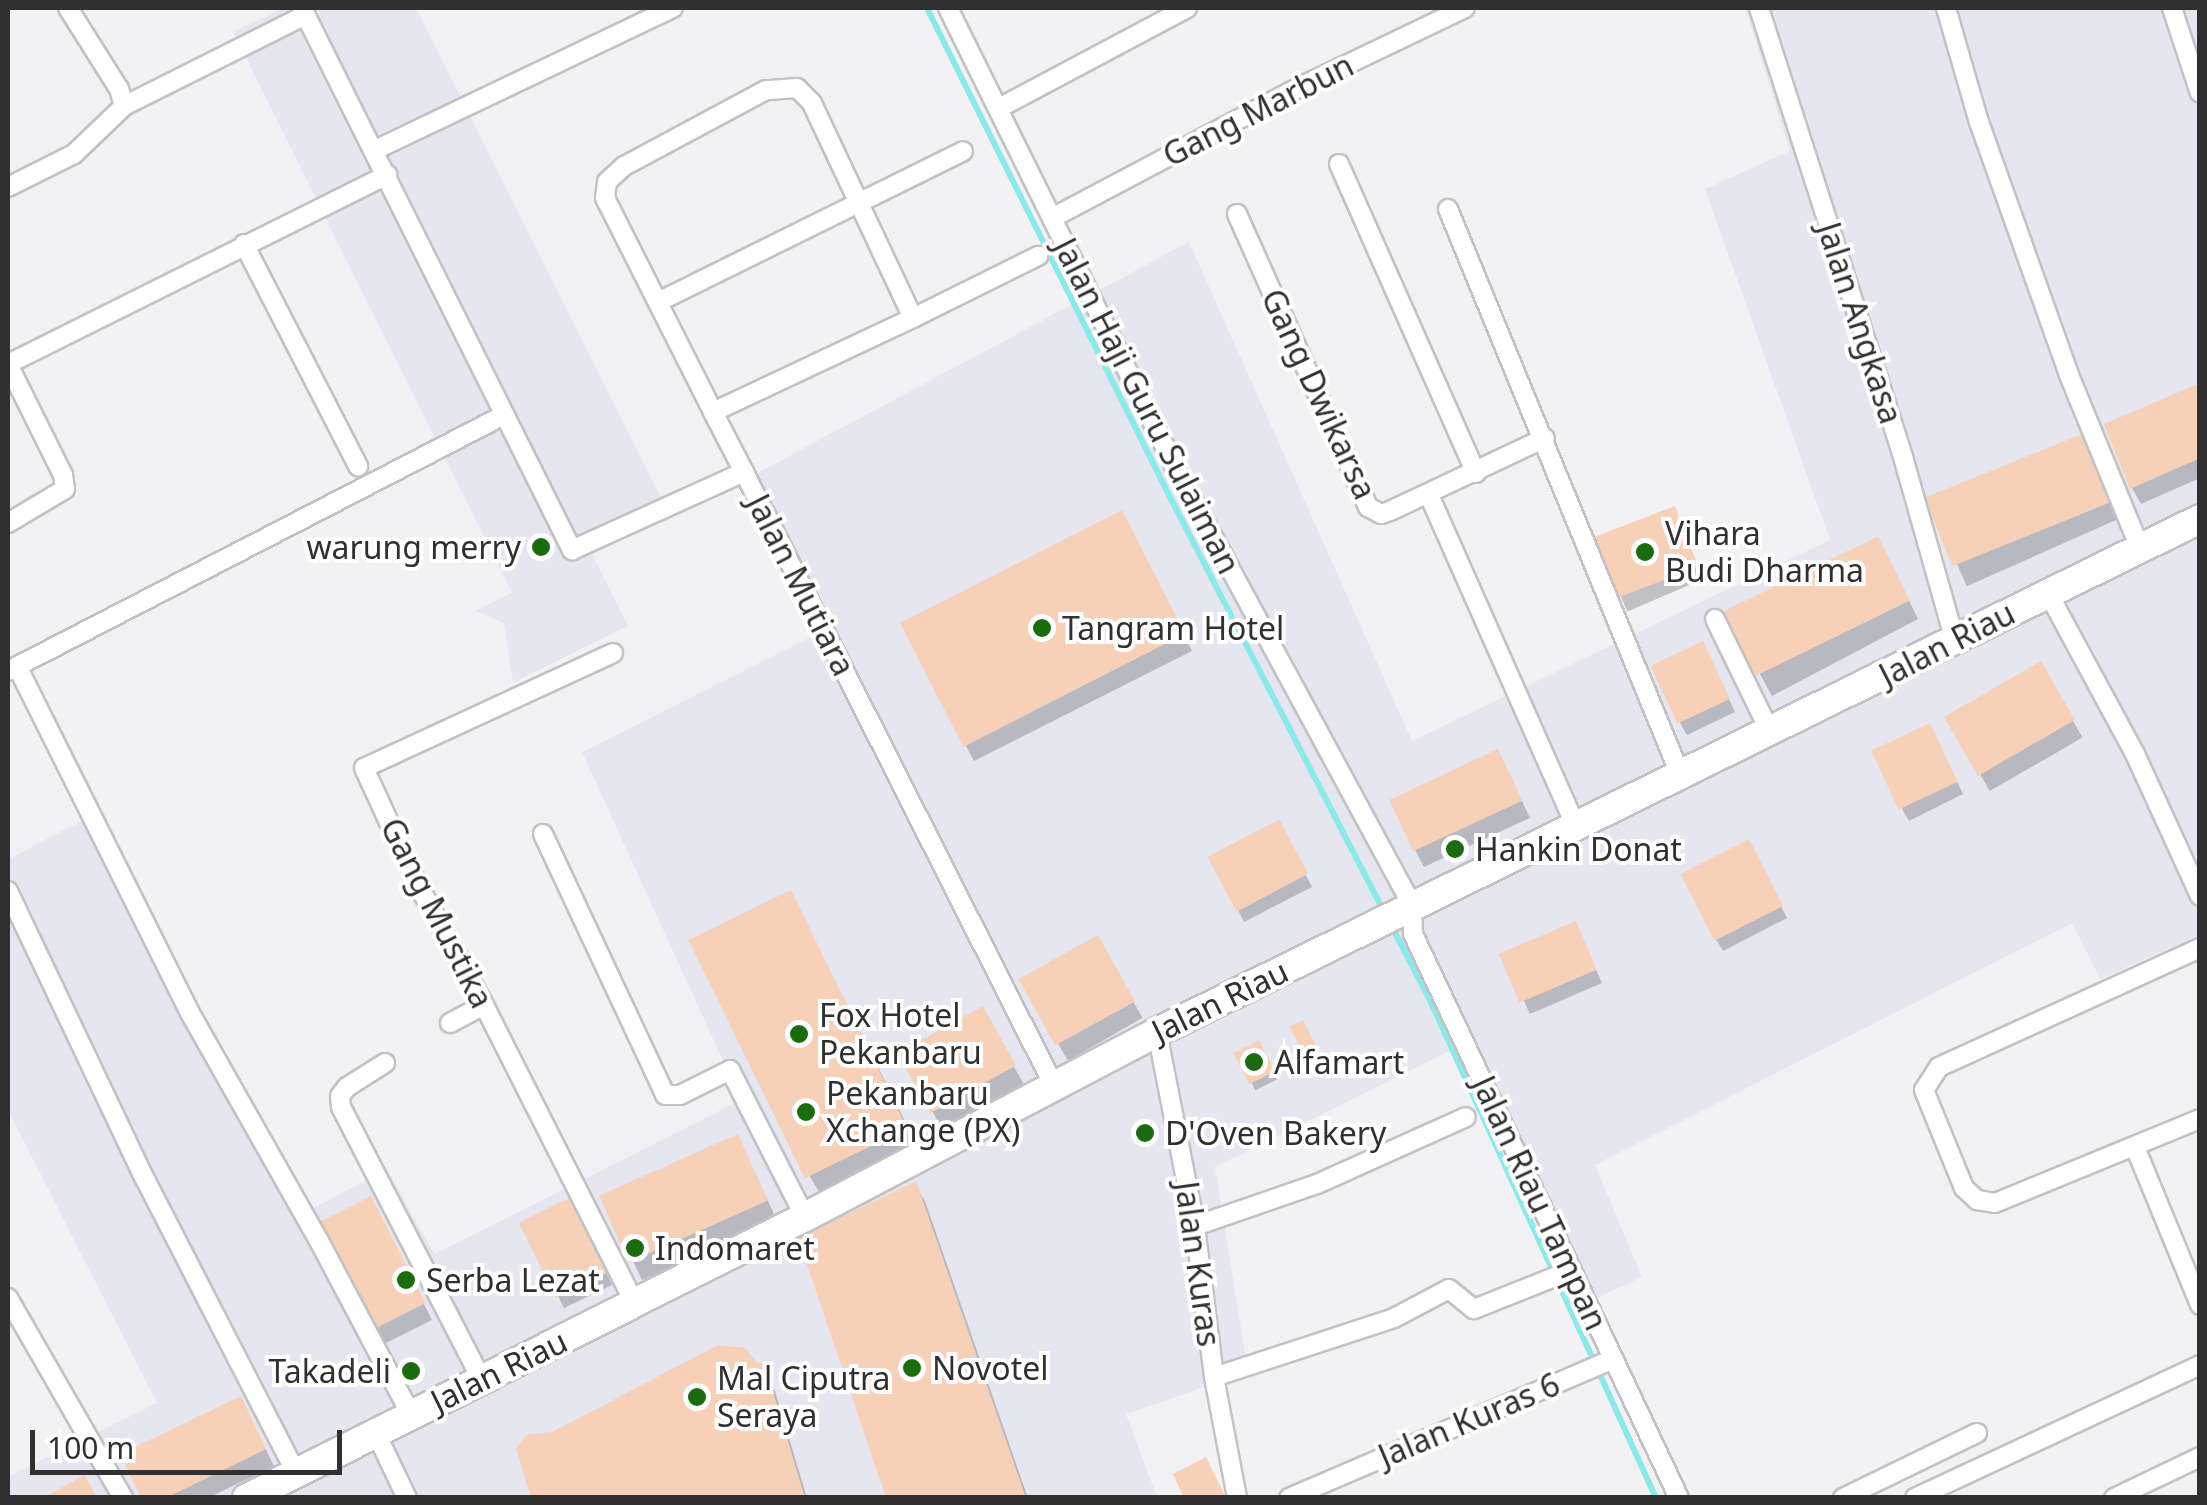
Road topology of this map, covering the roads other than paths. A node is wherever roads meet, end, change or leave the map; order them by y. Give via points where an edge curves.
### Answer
1 (68, 8) edge
2 (674, 8) edge
3 (948, 8) edge
4 (1187, 8) edge
5 (1465, 8) edge
6 (1759, 8) edge
7 (1946, 8) edge
8 (2172, 8) edge
9 (304, 11) edge
10 (2200, 93) edge
11 (124, 106) junction
12 (999, 108) junction
13 (375, 150) junction
14 (963, 150) dead end
15 (1338, 164) dead end
16 (386, 175) junction
17 (8, 188) edge
18 (854, 200) junction
19 (1448, 209) dead end
20 (1237, 214) dead end
21 (1052, 218) junction
22 (244, 244) junction
23 (1038, 256) dead end
24 (658, 302) junction
25 (913, 318) junction
26 (8, 364) edge
27 (713, 412) junction
28 (504, 415) junction
29 (1545, 438) junction
30 (358, 466) dead end
31 (744, 472) junction
32 (1476, 474) junction
33 (1428, 495) junction
34 (2200, 518) edge
35 (8, 523) edge
36 (2140, 548) junction
37 (2048, 593) junction
38 (1715, 619) dead end
39 (1955, 641) junction
40 (613, 653) dead end
41 (12, 668) edge
42 (1770, 732) junction
43 (1680, 774) junction
44 (1575, 824) junction
45 (543, 834) dead end
46 (8, 891) edge
47 (2200, 896) edge
48 (1398, 912) junction
49 (2200, 948) edge
50 (484, 1005) junction
51 (450, 1022) dead end
52 (1157, 1032) junction
53 (385, 1063) dead end
54 (1054, 1086) junction
55 (1466, 1117) dead end
56 (2200, 1119) edge
57 (2135, 1147) junction
58 (805, 1217) junction
59 (1195, 1226) junction
60 (1572, 1270) junction
61 (8, 1298) edge
62 (635, 1304) junction
63 (2200, 1305) edge
64 (1613, 1359) junction
65 (2200, 1365) edge
66 (1214, 1377) junction
67 (482, 1380) junction
68 (410, 1414) junction
69 (376, 1431) junction
70 (1977, 1433) dead end
71 (2200, 1457) edge
72 (296, 1473) junction
73 (124, 1498) edge
74 (247, 1498) edge
75 (407, 1498) edge
76 (1237, 1498) edge
77 (1289, 1498) edge
78 (1679, 1498) edge
79 (1843, 1498) edge
80 (1915, 1498) edge
81 (2114, 1498) edge

1 - 11 street
2 - 13 street
3 - 12 street, Jalan Haji Guru Sulaiman
4 - 12 street
5 - 21 street, Gang Marbun
6 - 39 street, Jalan Angkasa
7 - 36 street via 2030,267
8 - 10 street
9 - 11 street
9 - 13 street, Jalan Mutiara
11 - 17 street via 74,154
12 - 21 street, Jalan Haji Guru Sulaiman
13 - 16 street, Jalan Mutiara
14 - 18 street
15 - 32 street
16 - 22 street
16 - 28 street, Jalan Mutiara
18 - 24 street
18 - 24 street via 812,104 798,88 766,90 624,166 607,182 605,198
18 - 25 street
19 - 29 street
20 - 33 street, Gang Dwikarsa via 1368,507 1381,514
21 - 48 street, Jalan Haji Guru Sulaiman
22 - 26 street
22 - 30 street
23 - 25 street
24 - 27 street
25 - 27 street
26 - 35 street via 64,489
27 - 31 street
28 - 31 street, Jalan Mutiara via 572,550
28 - 41 street
29 - 32 street, Gang Dwikarsa
29 - 43 street
31 - 54 street, Jalan Mutiara
32 - 33 street, Gang Dwikarsa
33 - 44 street
34 - 36 main road, Jalan Riau
36 - 37 main road, Jalan Riau
37 - 39 main road, Jalan Riau
37 - 47 street
38 - 42 street
39 - 42 main road, Jalan Riau
40 - 50 street, Gang Mustika via 365,764 416,883
41 - 68 street via 190,1013
42 - 43 main road, Jalan Riau
43 - 44 main road, Jalan Riau
44 - 48 main road, Jalan Riau
45 - 58 street via 665,1095 730,1070
46 - 72 street via 144,1179
48 - 52 main road, Jalan Riau
48 - 60 street, Jalan Riau Tampan
49 - 57 street via 1939,1067 1926,1082 1925,1101 1964,1188 1977,1200 2004,1202
50 - 51 street
50 - 62 street, Gang Mustika
52 - 54 main road, Jalan Riau
52 - 59 street, Jalan Kuras
53 - 67 street via 347,1087 341,1107
54 - 58 main road, Jalan Riau
55 - 59 street via 1317,1184
56 - 57 street
57 - 63 street
58 - 62 main road, Jalan Riau
59 - 66 street, Jalan Kuras
60 - 64 street, Jalan Riau Tampan
60 - 66 street via 1474,1309 1449,1290 1394,1318
61 - 73 street
62 - 67 main road, Jalan Riau
64 - 77 street, Jalan Kuras 6
64 - 78 street, Jalan Riau Tampan
65 - 80 street
66 - 76 street, Jalan Kuras
67 - 68 main road, Jalan Riau
68 - 69 main road, Jalan Riau
69 - 72 main road, Jalan Riau
69 - 75 street
70 - 79 street
71 - 81 street
72 - 74 main road, Jalan Riau

